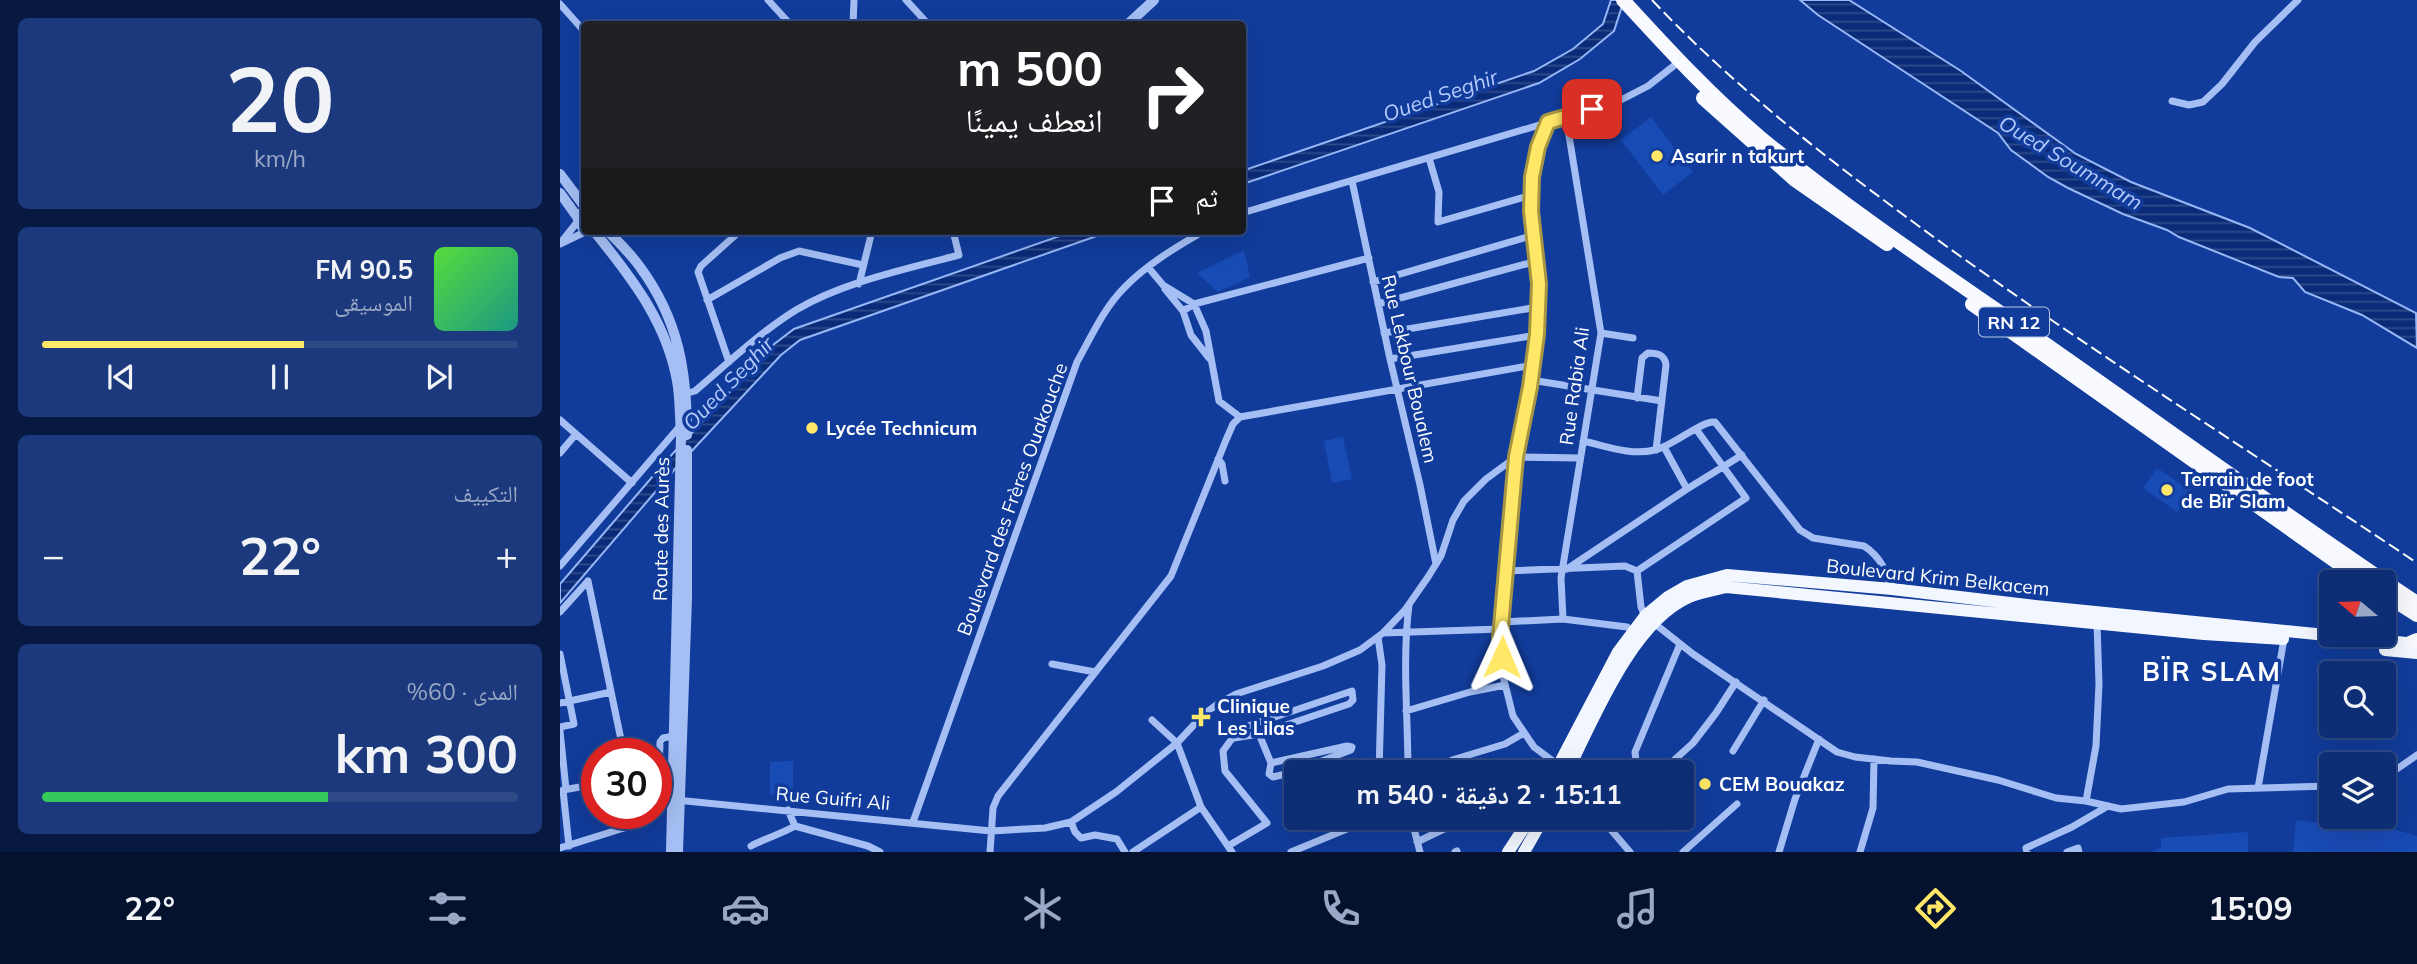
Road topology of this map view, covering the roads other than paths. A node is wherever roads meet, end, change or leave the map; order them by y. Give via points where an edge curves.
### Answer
1 (768, 0) edge
2 (854, 0) edge
3 (906, 0) edge
4 (1154, 0) edge
5 (1611, 0) edge
6 (1623, 0) edge
7 (2298, 0) edge
8 (560, 4) edge
9 (1632, 16) junction
10 (787, 21) edge
11 (853, 21) edge
12 (925, 21) edge
13 (1131, 21) edge
14 (581, 28) edge
15 (1677, 64) junction
16 (2172, 102) dead end
17 (1566, 117) junction
18 (1548, 122) junction
19 (1429, 158) junction
20 (560, 174) edge
21 (1352, 181) junction
22 (560, 193) edge
23 (1532, 195) junction
24 (581, 204) edge
25 (1246, 212) edge
26 (581, 224) edge
27 (581, 226) edge
28 (581, 226) edge
29 (597, 235) edge
30 (612, 235) edge
31 (736, 235) edge
32 (871, 235) edge
33 (954, 235) edge
34 (1198, 235) edge
35 (1534, 236) junction
36 (560, 244) edge
37 (1369, 258) junction
38 (1536, 261) junction
39 (863, 265) junction
40 (1148, 267) junction
41 (1373, 282) junction
42 (859, 284) junction
43 (1163, 285) junction
44 (706, 300) junction
45 (1378, 304) junction
46 (1538, 307) junction
47 (1188, 311) junction
48 (1384, 333) junction
49 (1601, 333) junction
50 (1537, 334) junction
51 (1633, 338) dead end
52 (1390, 359) junction
53 (1211, 360) junction
54 (729, 362) junction
55 (1533, 365) junction
56 (1531, 380) junction
57 (1397, 389) junction
58 (1591, 390) junction
59 (682, 395) junction
60 (1637, 398) junction
61 (1662, 401) junction
62 (1240, 417) junction
63 (560, 420) edge
64 (1696, 429) junction
65 (682, 433) junction
66 (576, 434) junction
67 (1583, 441) junction
68 (1660, 448) junction
69 (560, 453) edge
70 (1742, 455) junction
71 (1516, 457) junction
72 (1580, 458) junction
73 (1217, 459) junction
74 (1722, 468) junction
75 (683, 478) junction
76 (1225, 481) dead end
77 (632, 483) junction
78 (1687, 489) junction
79 (560, 565) edge
80 (1436, 565) junction
81 (1564, 570) junction
82 (2348, 570) edge
83 (1637, 571) junction
84 (1506, 572) junction
85 (1892, 589) junction
86 (2396, 602) edge
87 (2417, 603) edge
88 (1409, 604) junction
89 (560, 612) edge
90 (2417, 615) edge
91 (1563, 619) junction
92 (1649, 620) junction
93 (2097, 623) junction
94 (1502, 625) junction
95 (1627, 627) dead end
96 (1405, 633) junction
97 (1380, 635) junction
98 (2284, 639) junction
99 (1680, 644) junction
100 (2415, 645) edge
101 (560, 654) edge
102 (1052, 664) dead end
103 (1095, 672) junction
104 (1736, 682) junction
105 (1505, 685) junction
106 (611, 692) junction
107 (1764, 700) junction
108 (570, 701) junction
109 (560, 703) edge
110 (1406, 710) junction
111 (1152, 720) dead end
112 (560, 729) edge
113 (1524, 733) junction
114 (1259, 734) junction
115 (674, 736) junction
116 (621, 738) edge
117 (663, 738) edge
118 (1234, 738) junction
119 (1819, 739) junction
120 (1177, 743) junction
121 (1733, 751) dead end
122 (2417, 755) edge
123 (1874, 759) junction
124 (1379, 760) edge
125 (1408, 760) edge
126 (1452, 760) dead end
127 (1550, 760) edge
128 (1568, 760) edge
129 (1636, 760) edge
130 (1674, 760) edge
131 (1271, 763) junction
132 (2396, 770) edge
133 (2319, 786) edge
134 (581, 787) edge
135 (2259, 788) junction
136 (566, 789) junction
137 (676, 800) junction
138 (2086, 801) junction
139 (1737, 803) dead end
140 (2108, 806) junction
141 (1201, 807) junction
142 (788, 810) junction
143 (914, 822) junction
144 (1071, 822) junction
145 (795, 826) junction
146 (621, 829) edge
147 (1345, 830) edge
148 (1414, 830) edge
149 (1442, 830) edge
150 (1522, 830) edge
151 (1537, 830) edge
152 (1611, 830) edge
153 (991, 831) junction
154 (1417, 842) junction
155 (569, 846) junction
156 (751, 846) dead end
157 (560, 848) edge
158 (1230, 849) edge
159 (671, 852) edge
160 (678, 852) edge
161 (880, 852) edge
162 (990, 852) edge
163 (1125, 852) edge
164 (1133, 852) edge
165 (1291, 852) edge
166 (1420, 852) edge
167 (1508, 852) edge
168 (1524, 852) edge
169 (1630, 852) edge
170 (1683, 852) edge
171 (1779, 852) edge
172 (1860, 852) edge
173 (2027, 852) edge
174 (2067, 852) edge
175 (2079, 852) edge

1 - 10 street
2 - 11 street
3 - 12 street
4 - 13 street
5 - 9 highway, RN 12
6 - 9 highway, RN 12
7 - 16 street via 2203,102
8 - 14 street
9 - 15 highway, RN 12
15 - 17 street via 1617,102
15 - 82 highway, RN 12 via 1725,120 1795,180
15 - 87 highway, RN 12 via 1842,200
17 - 18 street
17 - 49 street, Rue Rabia Ali
18 - 19 street
18 - 23 street via 1538,147
19 - 21 street
19 - 23 street via 1439,192 1438,222
20 - 24 street
21 - 25 street
21 - 37 street, Rue Lekbour Boualem
22 - 26 street
23 - 35 street
27 - 36 street
28 - 36 street
29 - 59 street, Route des Aurès via 650,307
30 - 59 street, Route des Aurès via 639,264 667,314 681,358
31 - 44 street via 699,268
32 - 39 street
33 - 42 street via 959,255
34 - 40 street, Boulevard des Frères Ouakouche
35 - 38 street
35 - 41 street
37 - 41 street, Rue Lekbour Boualem
37 - 47 street
38 - 45 street
38 - 46 street
39 - 42 street
39 - 44 street via 799,251
40 - 43 street
40 - 143 street, Boulevard des Frères Ouakouche via 1122,289 1077,362
41 - 45 street, Rue Lekbour Boualem
42 - 54 street via 797,310
43 - 47 street
43 - 47 street
44 - 54 street
45 - 48 street, Rue Lekbour Boualem
46 - 48 street
46 - 50 street
47 - 53 street via 1191,335
47 - 53 street via 1206,331
48 - 52 street, Rue Lekbour Boualem
49 - 51 street
49 - 58 street, Rue Rabia Ali
50 - 52 street
50 - 55 street
52 - 57 street, Rue Lekbour Boualem
53 - 62 street via 1219,401
54 - 59 street via 695,391
55 - 56 street
55 - 57 street
56 - 58 street
56 - 71 street
57 - 62 street
57 - 80 street, Rue Lekbour Boualem
58 - 60 street
58 - 67 street, Rue Rabia Ali
59 - 65 street, Route des Aurès
60 - 61 street
60 - 61 street via 1641,360 1656,353 1664,357 1666,365
61 - 68 street
62 - 73 street
63 - 66 street
64 - 68 street
64 - 70 street via 1715,422
64 - 74 street
65 - 75 street, Route des Aurès
65 - 77 street
66 - 69 street
66 - 77 street
67 - 68 street via 1632,452
67 - 72 street, Rue Rabia Ali
68 - 78 street
70 - 74 street
70 - 85 street via 1800,530 1813,538 1864,546 1885,569
71 - 72 street
71 - 80 street via 1464,502
71 - 84 street
72 - 81 street, Rue Rabia Ali
73 - 76 street
73 - 103 street via 1171,576
74 - 78 street
74 - 83 street via 1746,498
75 - 115 street, Route des Aurès
75 - 137 street, Route des Aurès via 687,598
77 - 79 street
78 - 81 street
80 - 88 street
81 - 83 street via 1625,566
81 - 84 street
81 - 91 street, Rue Rabia Ali
83 - 92 street via 1641,607
84 - 94 street
85 - 92 main road, Boulevard Krim Belkacem via 1727,575 1687,586 1668,597
85 - 100 main road, Boulevard Krim Belkacem
86 - 90 highway
88 - 96 street
88 - 97 street
89 - 106 street via 588,581
91 - 94 street
91 - 95 street
92 - 93 main road, Boulevard Krim Belkacem via 1689,597 1726,587
92 - 99 street
92 - 128 main road, Boulevard Krim Belkacem via 1618,652
93 - 98 main road, Boulevard Krim Belkacem
93 - 138 street via 2097,734
94 - 96 street
94 - 105 street
96 - 97 street
96 - 110 street
97 - 120 street via 1360,650 1312,671 1219,703
97 - 124 street
98 - 100 main road, Boulevard Krim Belkacem
98 - 135 street
99 - 104 street
99 - 129 street via 1635,752
101 - 108 street
102 - 103 street
103 - 153 street via 999,796
104 - 107 street
104 - 130 street via 1693,743
105 - 110 street
105 - 113 street via 1513,716
106 - 108 street
106 - 116 street
107 - 119 street
107 - 121 street
108 - 109 street
108 - 112 street via 574,724
110 - 125 street
111 - 120 street
112 - 136 street
113 - 126 street via 1505,744
113 - 127 street
114 - 118 street
114 - 118 street via 1349,704 1352,691 1239,729
114 - 131 street
115 - 117 street
115 - 137 street, Route des Aurès
118 - 158 street via 1223,751 1225,771 1267,823
119 - 123 street via 1837,752
119 - 171 street
120 - 141 street
120 - 144 street
122 - 132 street
123 - 138 street via 1917,762 2056,799
123 - 172 street via 1872,808
131 - 131 street via 1269,774 1273,777 1290,774 1352,747
133 - 135 street
134 - 136 street
135 - 140 street via 2228,789 2184,802
136 - 155 street
137 - 142 street, Rue Guifri Ali
137 - 159 street, Route des Aurès
137 - 160 street, Route des Aurès
138 - 140 street
139 - 170 street
140 - 173 street via 2026,848
141 - 158 street
141 - 164 street
142 - 143 street, Rue Guifri Ali
142 - 145 street
143 - 153 street, Rue Guifri Ali
144 - 153 street, Rue Guifri Ali
144 - 163 street via 1081,838 1117,839
145 - 156 street
145 - 161 street
146 - 155 street
147 - 165 street
148 - 154 street
149 - 154 street
150 - 167 main road
151 - 168 main road
152 - 169 street
153 - 162 street
154 - 166 street
155 - 157 street
174 - 175 street via 2078,848

